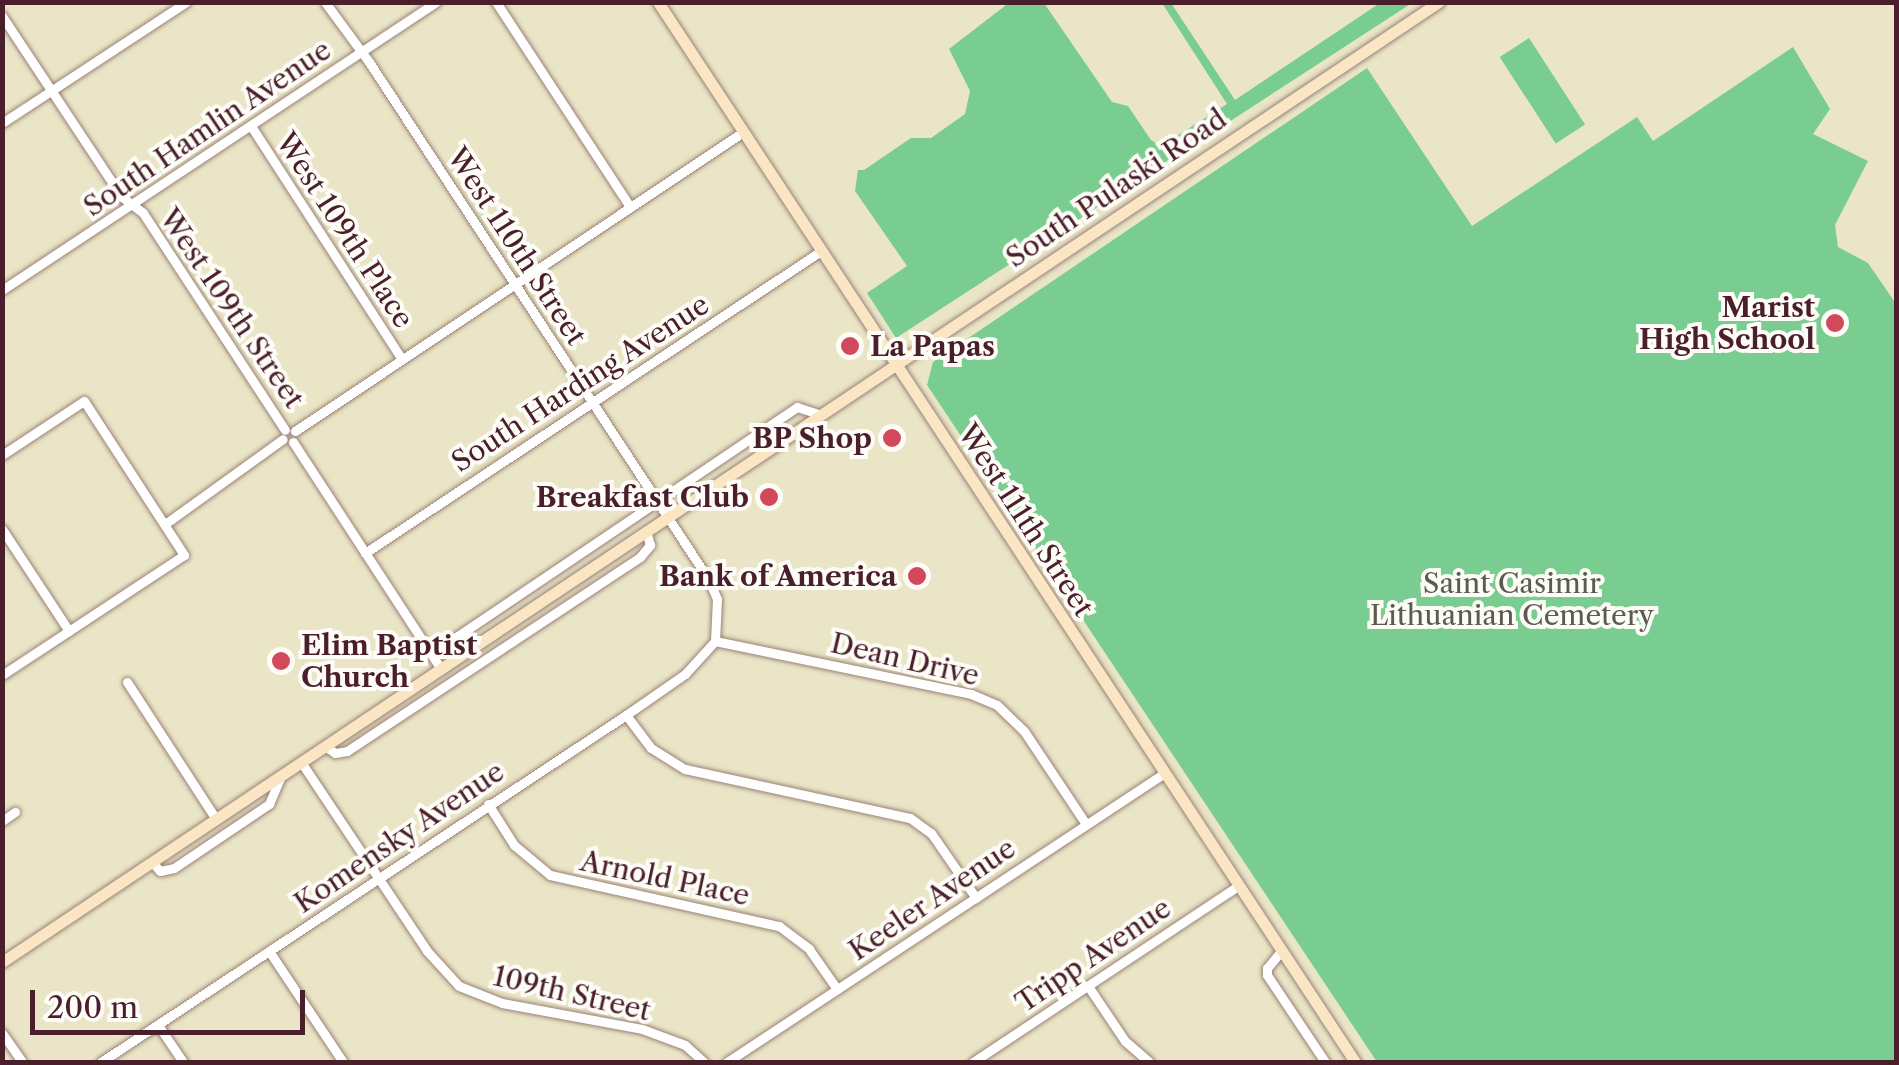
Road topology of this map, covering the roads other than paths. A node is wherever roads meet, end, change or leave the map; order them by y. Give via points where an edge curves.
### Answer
1 (186, 2) edge
2 (325, 2) edge
3 (436, 2) edge
4 (496, 2) edge
5 (658, 2) edge
6 (1439, 2) edge
7 (2, 16) edge
8 (360, 52) junction
9 (52, 91) junction
10 (2, 124) edge
11 (250, 126) junction
12 (743, 132) junction
13 (132, 204) junction
14 (630, 207) junction
15 (821, 251) junction
16 (515, 283) junction
17 (2, 290) edge
18 (402, 359) junction
19 (895, 365) junction
20 (593, 402) junction
21 (820, 415) junction
22 (289, 436) junction
23 (2, 455) edge
24 (658, 501) junction
25 (668, 516) junction
26 (165, 524) junction
27 (2, 529) edge
28 (646, 532) junction
29 (365, 553) junction
30 (69, 631) junction
31 (715, 641) junction
32 (431, 654) junction
33 (441, 669) junction
34 (2, 675) edge
35 (127, 682) dead end
36 (626, 715) junction
37 (325, 746) junction
38 (302, 762) junction
39 (1163, 774) junction
40 (281, 776) junction
41 (488, 804) junction
42 (15, 812) dead end
43 (216, 819) junction
44 (2, 821) edge
45 (1086, 824) junction
46 (152, 862) junction
47 (378, 878) junction
48 (1238, 886) junction
49 (976, 898) junction
50 (269, 951) junction
51 (1281, 951) junction
52 (2, 962) edge
53 (1088, 986) junction
54 (838, 990) junction
55 (158, 1025) junction
56 (2, 1033) edge
57 (22, 1062) edge
58 (102, 1062) edge
59 (183, 1062) edge
60 (342, 1062) edge
61 (704, 1062) edge
62 (727, 1062) edge
63 (973, 1062) edge
64 (1149, 1062) edge
65 (1324, 1062) edge
66 (1355, 1062) edge

1 - 9 street
2 - 8 street, West 110th Street
3 - 8 street, South Hamlin Avenue
4 - 14 street
5 - 12 main road, West 111th Street
6 - 19 main road, South Pulaski Road
7 - 9 street, West 109th Street
8 - 11 street, South Hamlin Avenue
8 - 16 street, West 110th Street
9 - 10 street
9 - 13 street, West 109th Street
11 - 13 street, South Hamlin Avenue
11 - 18 street, West 109th Place
12 - 14 street
12 - 15 main road, West 111th Street
13 - 17 street, South Hamlin Avenue
13 - 22 street, West 109th Street
14 - 16 street
15 - 19 main road, West 111th Street
15 - 20 street, South Harding Avenue
16 - 18 street
16 - 20 street, West 110th Street
18 - 22 street
19 - 21 main road, South Pulaski Road
19 - 39 main road, West 111th Street
20 - 24 street, West 110th Street
20 - 29 street, South Harding Avenue
21 - 24 street, South Pulaski Road via 797,408
21 - 25 main road, South Pulaski Road
22 - 26 street
22 - 29 street, West 109th Street
23 - 26 street via 84,401
24 - 25 street, West 110th Street
24 - 32 street, South Pulaski Road
25 - 28 main road, South Pulaski Road
25 - 31 street, West 110th Street via 717,598
26 - 30 street via 184,554
27 - 30 street
28 - 33 main road, South Pulaski Road
28 - 37 street, South Pulaski Road via 650,545 640,557 348,752
29 - 32 street, West 109th Street
30 - 34 street
31 - 36 street, Komensky Avenue via 685,674
31 - 45 street, Dean Drive via 997,705 1024,731
32 - 33 street, West 109th Street
33 - 37 main road, South Pulaski Road
35 - 43 street
36 - 41 street, Komensky Avenue
36 - 49 street via 651,748 685,769 910,818 931,833
37 - 38 main road, South Pulaski Road
38 - 40 main road, South Pulaski Road
38 - 47 street, 109th Street
39 - 45 street, Keeler Avenue
39 - 48 main road, West 111th Street
40 - 43 main road, South Pulaski Road
40 - 46 street, South Pulaski Road via 269,804 174,868 160,871
41 - 47 street, Komensky Avenue
41 - 54 street, Arnold Place via 514,845 550,875 779,926 810,949
42 - 44 street
43 - 46 main road, South Pulaski Road
45 - 49 street, Keeler Avenue
46 - 52 main road, South Pulaski Road
47 - 50 street, Komensky Avenue
47 - 61 street, 109th Street via 459,986 502,1003 642,1029 685,1046
48 - 51 main road, West 111th Street
48 - 53 street, Tripp Avenue
49 - 54 street, Keeler Avenue
50 - 55 street, Komensky Avenue
50 - 60 street
51 - 65 street via 1267,975
51 - 66 main road, West 111th Street
53 - 63 street, Tripp Avenue
53 - 64 street via 1125,1041
54 - 62 street, Keeler Avenue
55 - 58 street, Komensky Avenue
55 - 59 street
56 - 57 street

